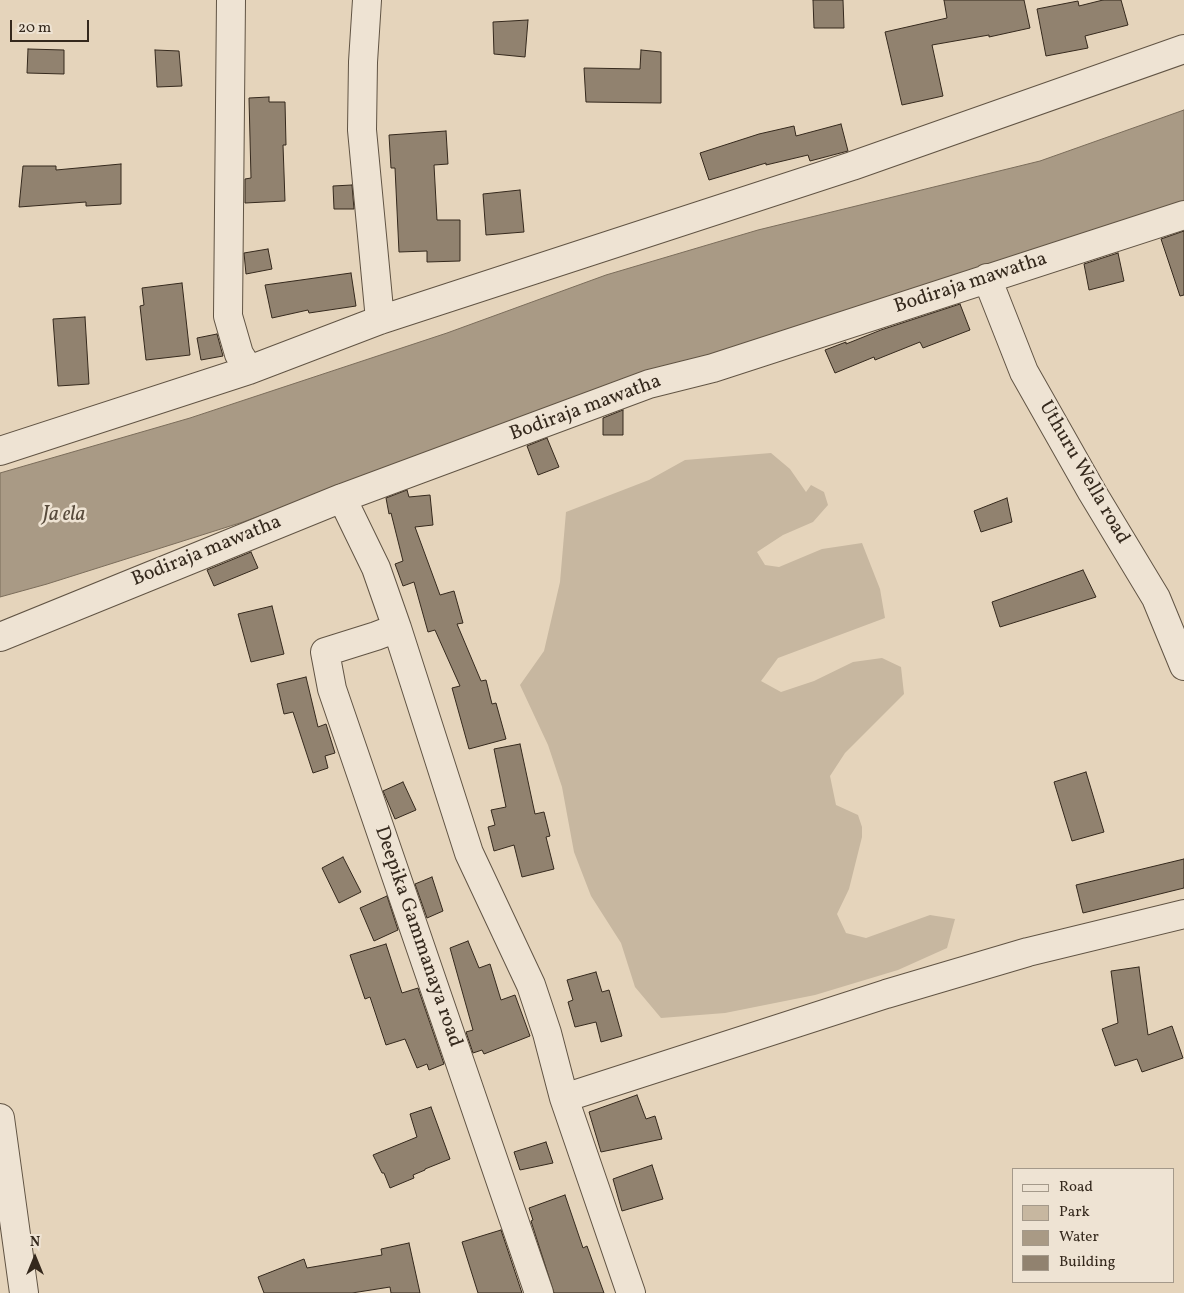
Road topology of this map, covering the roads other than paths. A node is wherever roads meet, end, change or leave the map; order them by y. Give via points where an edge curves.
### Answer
1 (231, 0) edge
2 (367, 0) edge
3 (1184, 49) edge
4 (1184, 215) edge
5 (987, 278) junction
6 (380, 320) junction
7 (250, 370) junction
8 (0, 451) edge
9 (342, 498) junction
10 (397, 628) junction
11 (0, 637) edge
12 (1184, 666) edge
13 (1184, 914) edge
14 (564, 1098) junction
15 (0, 1118) edge
16 (24, 1293) edge
17 (540, 1293) edge
18 (631, 1293) edge

1 - 7 street via 228,316 239,354
2 - 6 street via 362,130
3 - 6 street via 852,166
4 - 5 street, Bodiraja mawatha
5 - 9 street, Bodiraja mawatha via 713,368 649,384
5 - 12 street, Uthuru Wella road via 1024,372 1156,598
6 - 7 street
7 - 8 street
9 - 10 street via 376,568
9 - 11 street, Bodiraja mawatha
10 - 14 street via 469,853 531,985
10 - 17 street, Deepika Gammanaya road via 325,652 332,689
13 - 14 street via 1028,952 886,994
14 - 18 street
15 - 16 street

